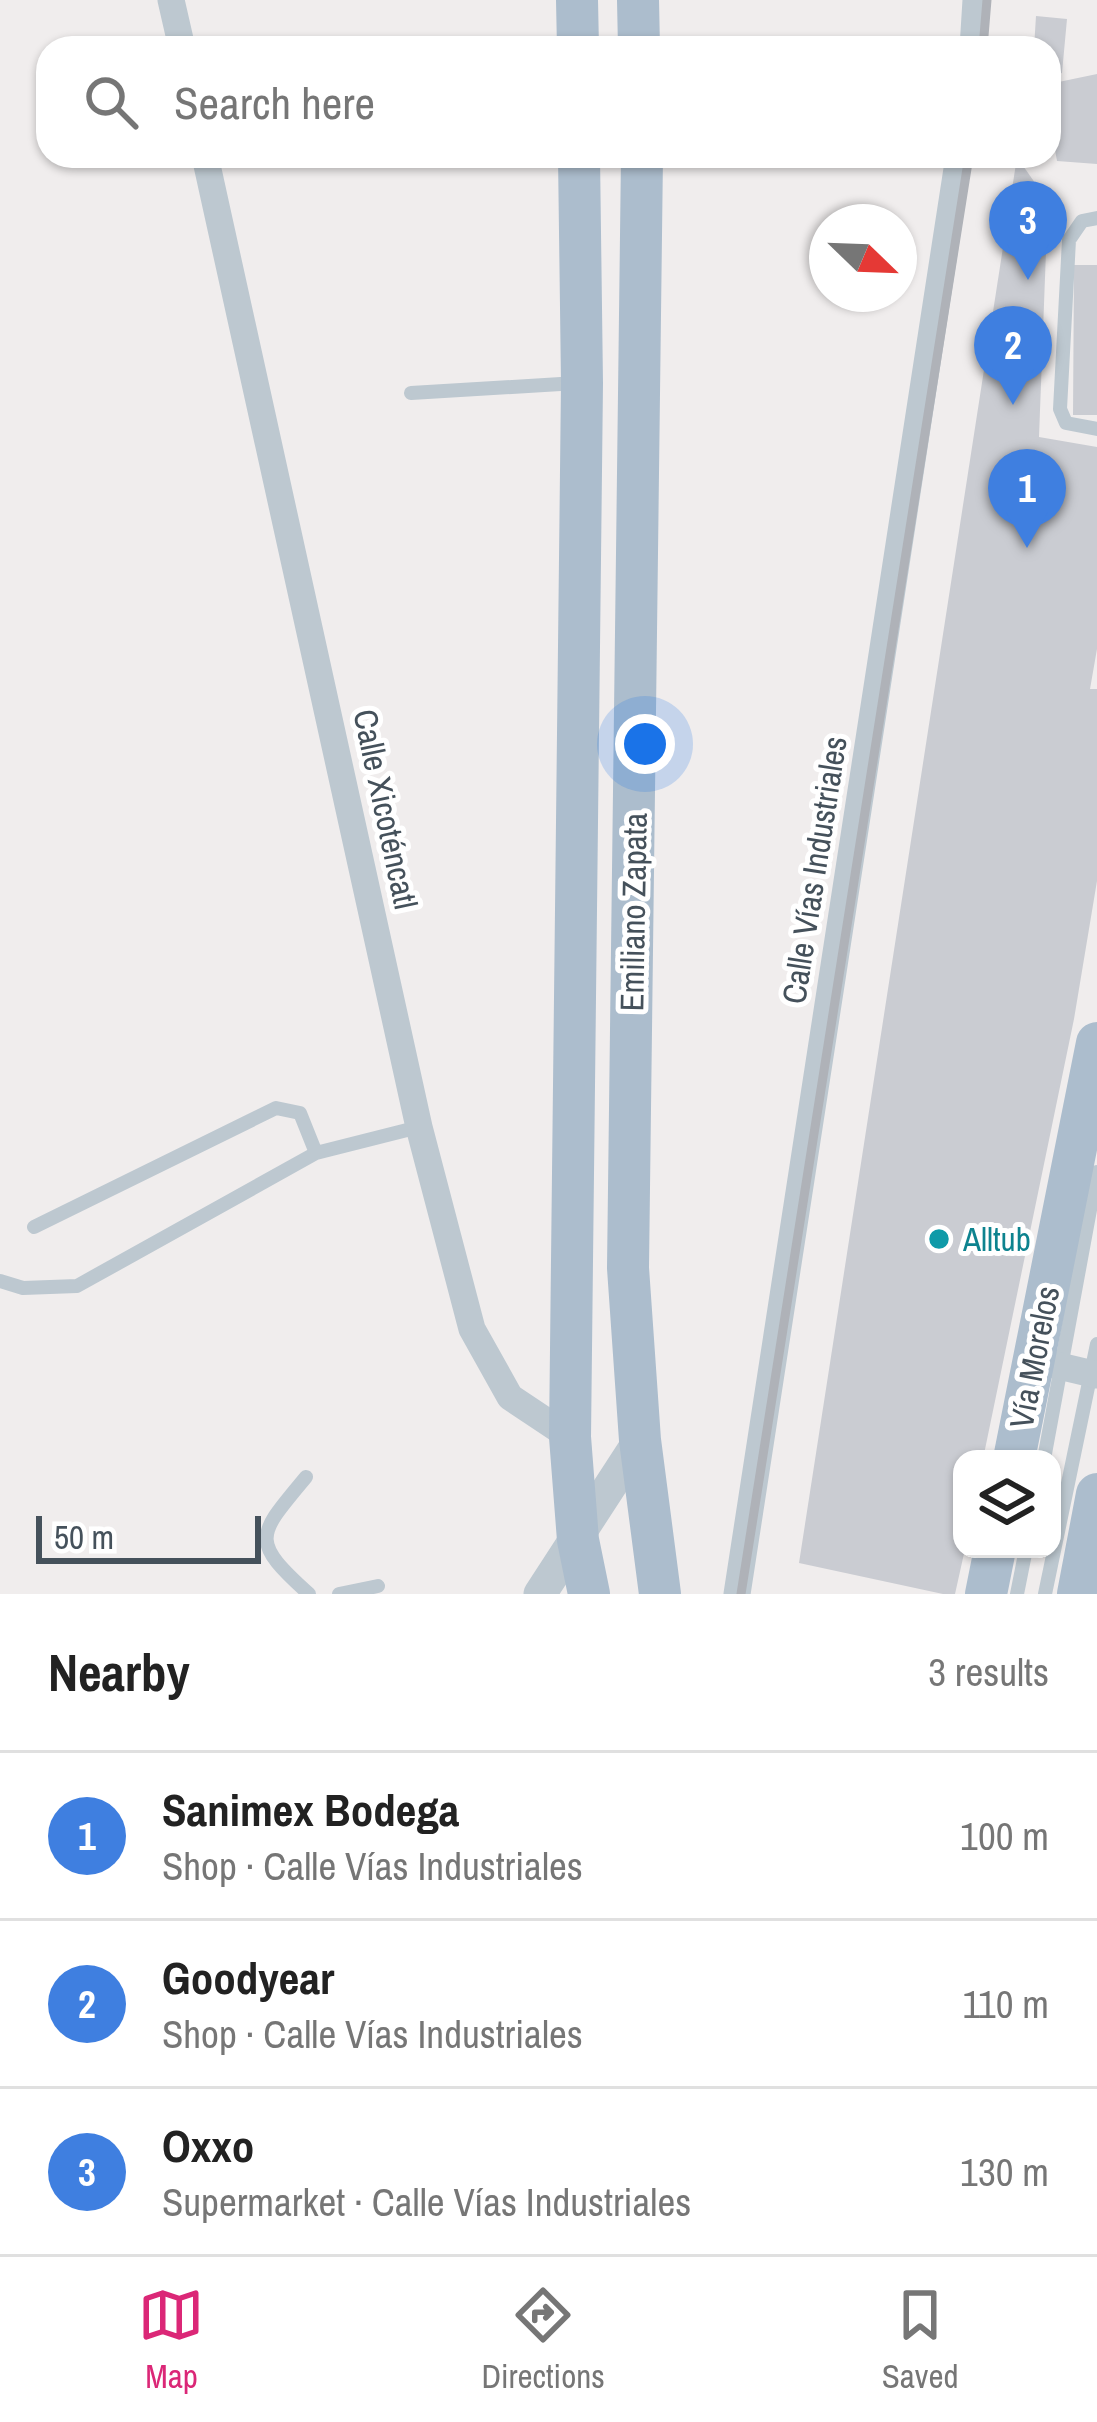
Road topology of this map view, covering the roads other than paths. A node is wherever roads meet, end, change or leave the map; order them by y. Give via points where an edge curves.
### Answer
1 (171, 0) edge
2 (577, 0) edge
3 (638, 0) edge
4 (976, 0) edge
5 (179, 36) edge
6 (578, 36) edge
7 (639, 36) edge
8 (974, 36) edge
9 (209, 168) edge
10 (579, 168) edge
11 (642, 168) edge
12 (956, 168) edge
13 (1097, 218) edge
14 (582, 383) junction
15 (412, 393) dead end
16 (1097, 429) edge
17 (1097, 1043) edge
18 (419, 1127) junction
19 (316, 1153) junction
20 (1097, 1172) edge
21 (34, 1227) dead end
22 (0, 1280) edge
23 (1097, 1344) edge
24 (1048, 1363) junction
25 (1094, 1374) edge
26 (570, 1437) junction
27 (640, 1440) junction
28 (1017, 1450) edge
29 (1044, 1450) edge
30 (306, 1477) dead end
31 (1097, 1494) edge
32 (578, 1540) junction
33 (993, 1558) edge
34 (1024, 1558) edge
35 (378, 1586) dead end
36 (309, 1594) edge
37 (339, 1594) edge
38 (540, 1594) edge
39 (589, 1594) edge
40 (660, 1594) edge
41 (736, 1594) edge
42 (986, 1594) edge
43 (1017, 1594) edge
44 (1045, 1594) edge
45 (1080, 1594) edge

1 - 5 street
2 - 6 main road
3 - 7 main road
4 - 8 street
9 - 18 street, Calle Xicoténcatl
10 - 14 main road, Emiliano Zapata
11 - 27 main road, Emiliano Zapata via 628,1268
12 - 41 street, Calle Vías Industriales
13 - 16 lane via 1082,221 1069,240 1060,409 1066,423
14 - 15 lane
14 - 26 main road, Emiliano Zapata
17 - 24 main road, Vía Morelos
18 - 19 lane
18 - 26 street, Calle Xicoténcatl via 488,1364 510,1397
19 - 21 lane via 300,1113 276,1108
19 - 22 lane via 58,1290
20 - 24 lane
23 - 25 lane
24 - 25 street
24 - 28 main road, Vía Morelos
24 - 29 lane
25 - 44 lane
26 - 32 main road, Emiliano Zapata
27 - 32 street
27 - 40 main road, Emiliano Zapata
30 - 36 lane via 267,1524 263,1542
31 - 45 main road
32 - 38 street
32 - 39 main road, Emiliano Zapata
33 - 42 main road
34 - 43 lane
35 - 37 lane

